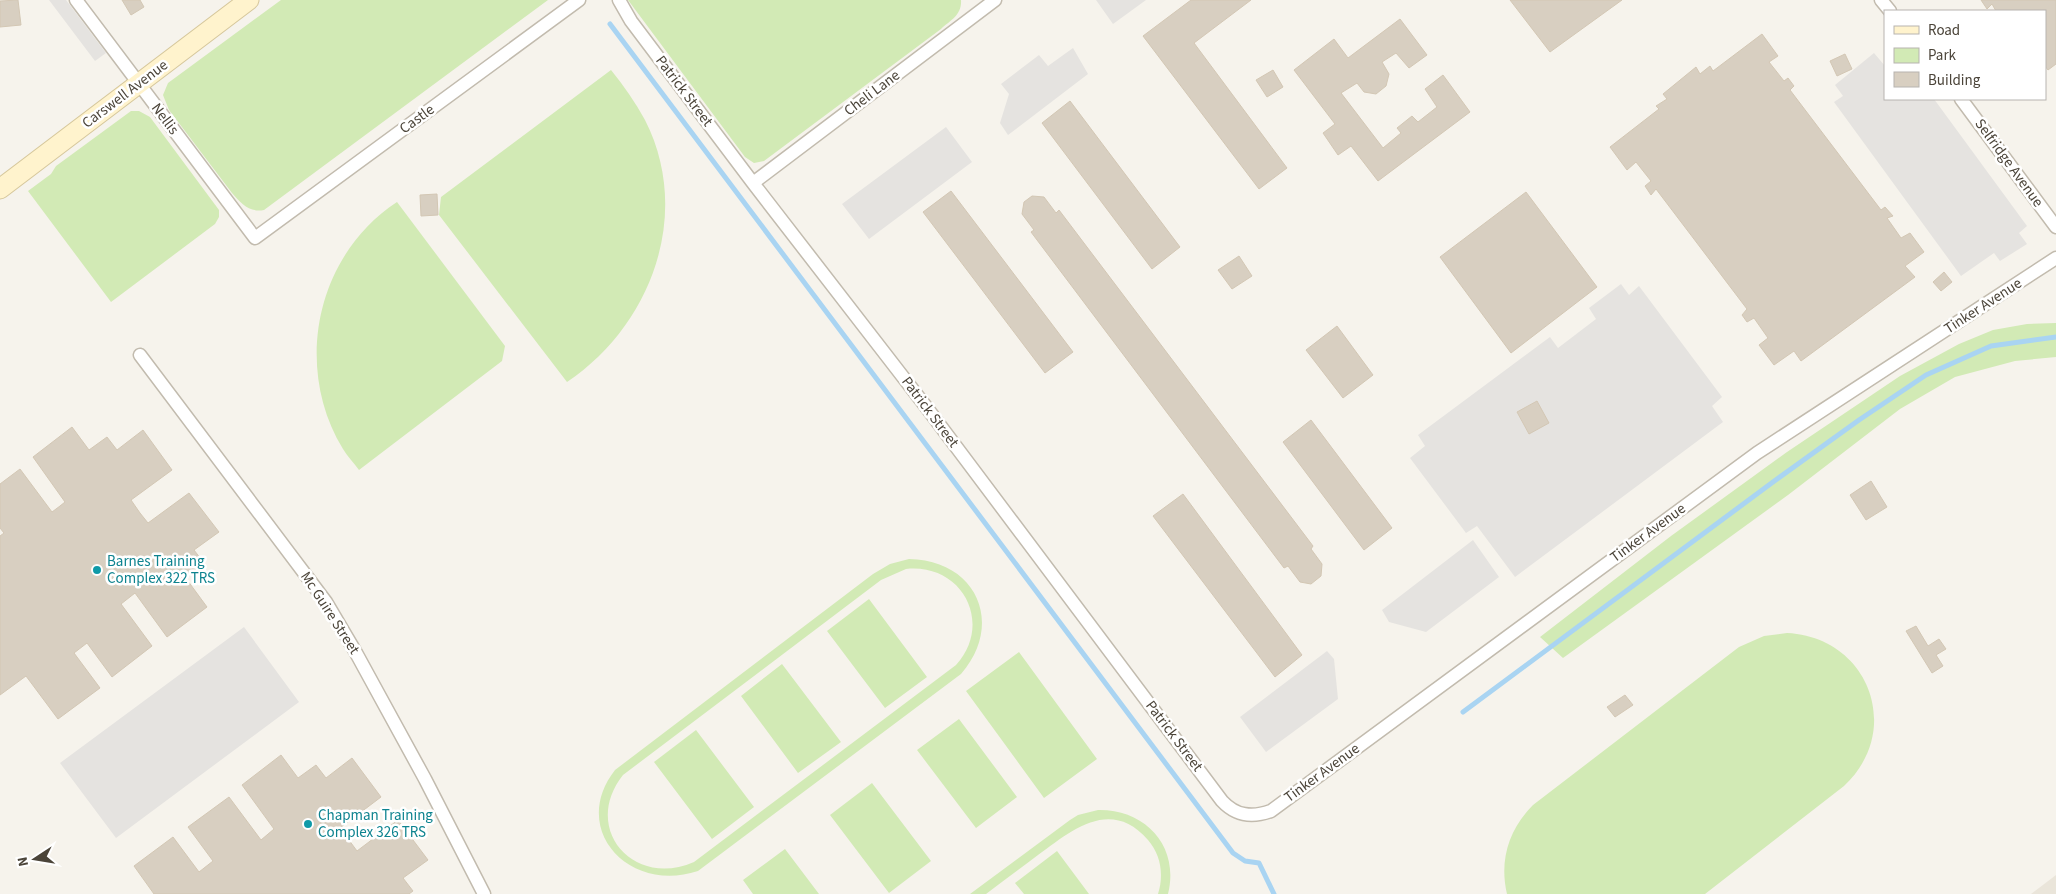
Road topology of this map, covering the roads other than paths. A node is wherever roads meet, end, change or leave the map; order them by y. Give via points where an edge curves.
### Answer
1 (76, 0) edge
2 (249, 0) edge
3 (579, 0) edge
4 (619, 0) edge
5 (995, 0) edge
6 (1881, 0) edge
7 (979, 5) edge
8 (1889, 10) edge
9 (138, 84) junction
10 (1962, 100) edge
11 (753, 183) junction
12 (0, 189) edge
13 (2056, 227) edge
14 (255, 238) joint
15 (2056, 258) edge
16 (140, 355) dead end
17 (1248, 816) joint
18 (484, 894) edge

1 - 9 street, Nellis
2 - 9 street, Carswell Avenue
3 - 14 street, Castle
4 - 11 street, Patrick Street via 631,21
5 - 7 street, Cheli Lane
6 - 8 street
7 - 11 street, Cheli Lane
9 - 12 street, Carswell Avenue
9 - 14 street, Nellis
10 - 13 street, Selfridge Avenue
11 - 17 street, Patrick Street via 927,408 1222,801 1237,813
15 - 17 street, Tinker Avenue via 1757,453 1271,811
16 - 18 street, Mc Guire Street via 326,602 421,770

